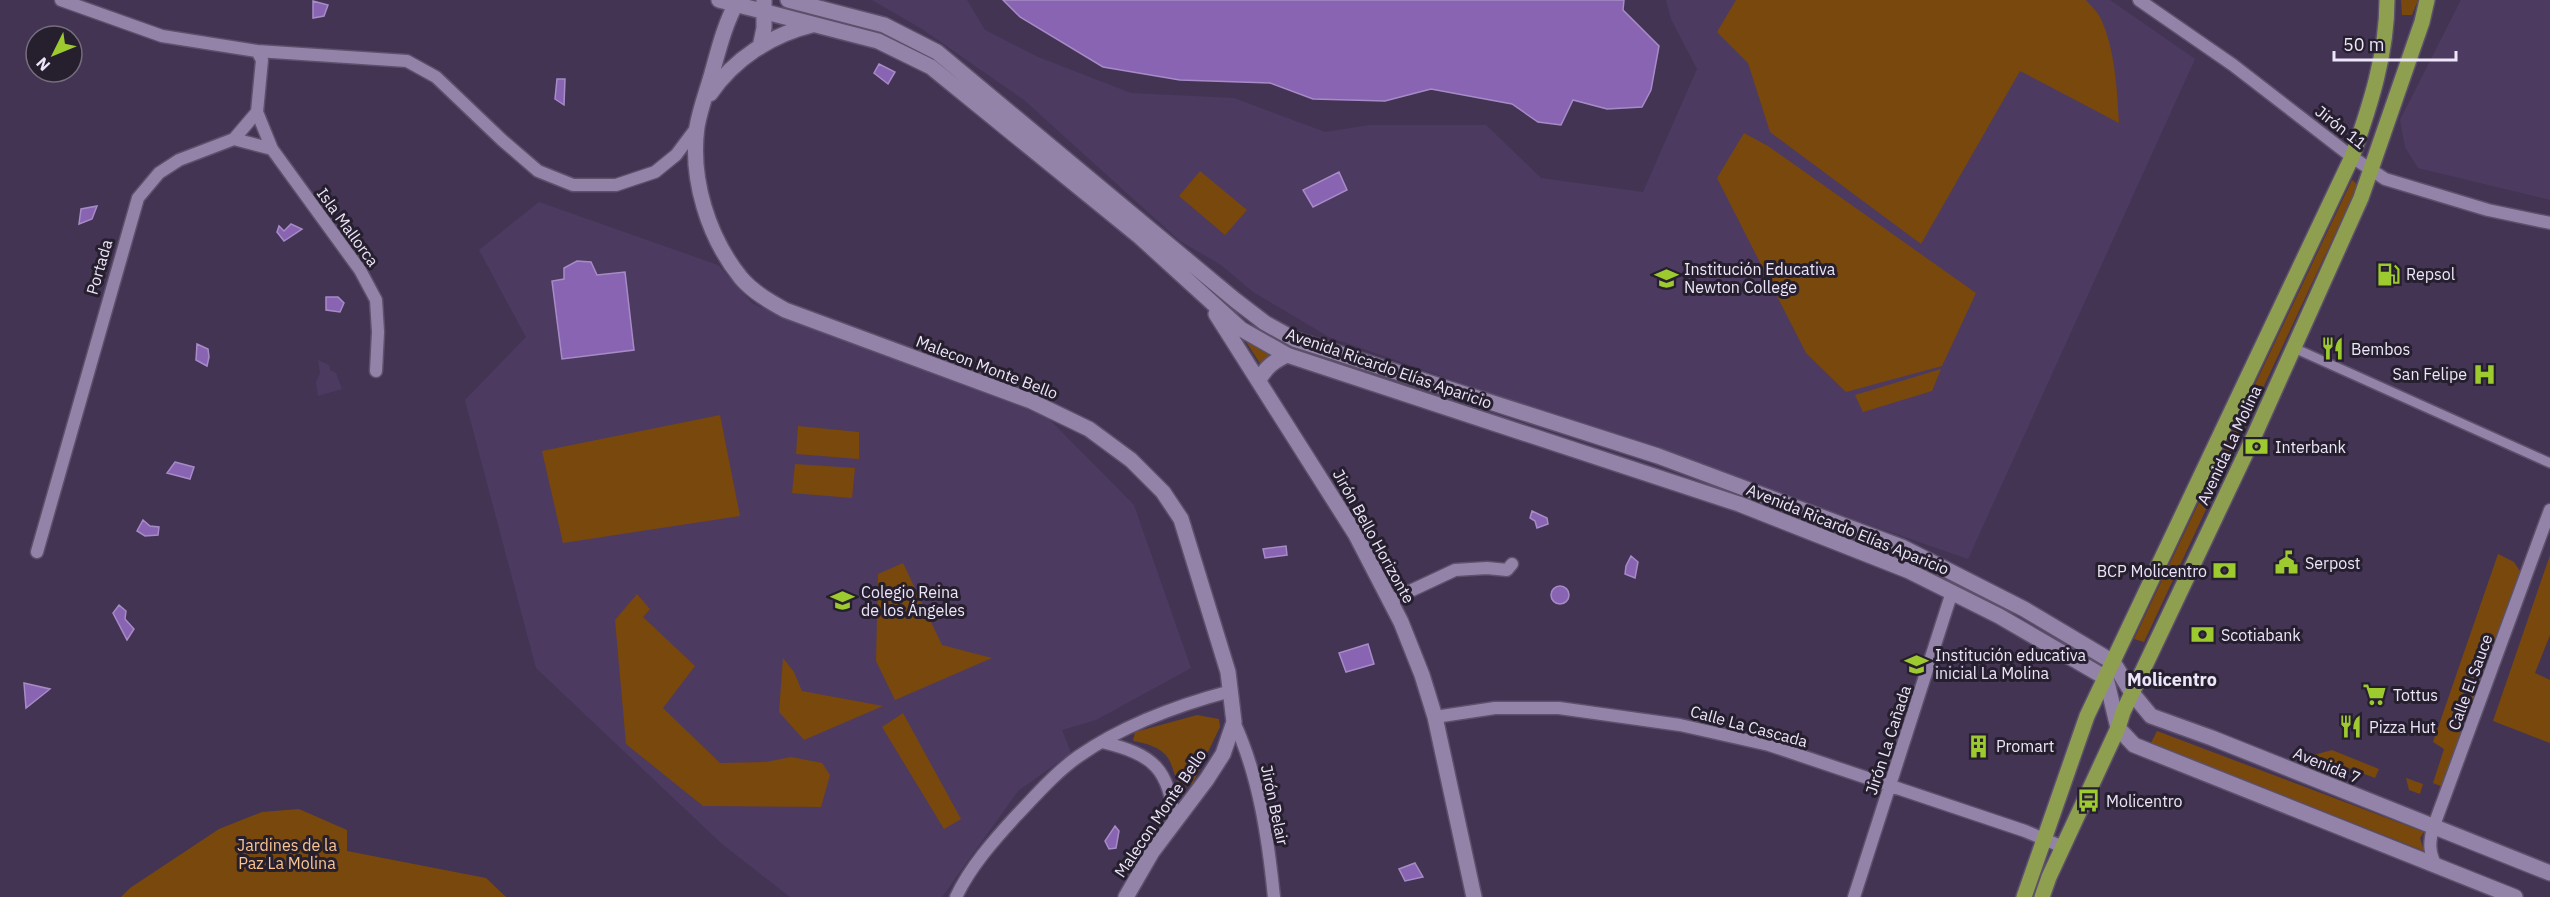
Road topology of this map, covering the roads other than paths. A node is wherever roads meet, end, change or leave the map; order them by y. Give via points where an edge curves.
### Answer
1 (710, 0) edge
2 (719, 0) edge
3 (788, 0) edge
4 (2139, 0) edge
5 (2387, 0) edge
6 (2427, 0) edge
7 (2434, 0) edge
8 (68, 2) edge
9 (737, 2) edge
10 (764, 6) edge
11 (2422, 21) junction
12 (813, 24) junction
13 (725, 27) junction
14 (760, 47) junction
15 (257, 51) junction
16 (704, 104) junction
17 (257, 112) junction
18 (697, 127) junction
19 (234, 139) junction
20 (272, 149) junction
21 (2352, 157) junction
22 (2372, 171) junction
23 (2550, 223) edge
24 (1183, 258) junction
25 (1202, 293) junction
26 (2294, 348) junction
27 (1287, 355) junction
28 (376, 371) dead end
29 (1259, 380) junction
30 (2550, 463) edge
31 (2549, 514) edge
32 (37, 552) dead end
33 (1512, 564) dead end
34 (1952, 592) junction
35 (1391, 600) junction
36 (2113, 662) junction
37 (2106, 678) junction
38 (1231, 691) junction
39 (2132, 693) junction
40 (1435, 717) junction
41 (1234, 722) junction
42 (2118, 728) junction
43 (1102, 742) junction
44 (1891, 787) junction
45 (1174, 822) junction
46 (2433, 828) junction
47 (2044, 839) junction
48 (2063, 847) junction
49 (2436, 866) junction
50 (2550, 873) edge
51 (956, 897) edge
52 (1126, 897) edge
53 (1274, 897) edge
54 (1474, 897) edge
55 (1854, 897) edge
56 (2024, 897) edge
57 (2042, 897) edge
58 (2515, 897) edge

1 - 13 street via 722,14
2 - 9 street, Avenida Ricardo Elías Aparicio
3 - 24 street, Avenida Ricardo Elías Aparicio via 884,25 937,52
4 - 21 street, Jirón 11 via 2233,65
5 - 21 main road, Avenida La Molina via 2380,67
6 - 11 main road, Avenida La Molina
7 - 11 street
8 - 15 street via 162,36
9 - 10 street, Avenida Ricardo Elías Aparicio
9 - 13 street, Malecon Monte Bello
10 - 12 street, Avenida Ricardo Elías Aparicio
10 - 14 street via 765,28
11 - 22 main road, Avenida La Molina
12 - 14 street, Malecon Monte Bello
12 - 25 street, Avenida Ricardo Elías Aparicio via 878,42 931,67 1140,237
13 - 16 street, Malecon Monte Bello
14 - 16 street, Malecon Monte Bello via 731,69
15 - 17 street via 262,60
15 - 18 street via 407,61 436,77 538,171 573,185 616,185 655,172 676,155
16 - 18 street, Malecon Monte Bello
17 - 19 street, Portada
17 - 20 street, Isla Mallorca
18 - 38 street, Malecon Monte Bello via 696,172 705,214 741,278 762,297 785,310 1031,401 1089,429 1131,460 1163,492 1181,519
19 - 20 street
19 - 32 street, Portada via 179,160 159,173 138,198
20 - 28 street, Isla Mallorca via 360,270 376,300
21 - 22 street, Jirón 11
21 - 36 main road, Avenida La Molina
22 - 23 street, Jirón 11 via 2402,186
22 - 26 main road, Avenida La Molina
24 - 25 street, Jirón Bello Horizonte
24 - 36 street, Avenida Ricardo Elías Aparicio via 1265,323 1294,339 1658,456 1902,547 2024,609
25 - 27 street, Avenida Ricardo Elías Aparicio via 1241,329
25 - 29 street, Jirón Bello Horizonte
26 - 30 street
26 - 39 main road, Avenida La Molina
27 - 29 street via 1275,360
27 - 34 street, Avenida Ricardo Elías Aparicio via 1739,504
29 - 35 street, Jirón Bello Horizonte via 1356,535
31 - 46 street, Calle El Sauce
33 - 35 street via 1507,570 1455,570
34 - 37 street, Avenida Ricardo Elías Aparicio
34 - 44 street, Jirón La Cañada
35 - 40 street, Jirón Bello Horizonte
36 - 37 main road, Avenida La Molina
36 - 39 street, Avenida 7
37 - 42 street
37 - 47 main road, Avenida La Molina via 2087,716
38 - 41 street, Malecon Monte Bello
38 - 43 street via 1155,715
39 - 42 main road, Avenida La Molina
39 - 46 street, Avenida 7 via 2151,716
40 - 44 street, Calle La Cascada via 1495,708 1559,708 1680,725 1769,745
40 - 54 street, Jirón Bello Horizonte
41 - 45 street, Malecon Monte Bello via 1223,754
41 - 53 street, Jirón Belair via 1254,778
42 - 48 main road, Avenida La Molina
42 - 49 street via 2134,745
43 - 45 street via 1134,750 1156,766 1171,791
43 - 51 street via 1078,756 1004,829
44 - 47 street, Calle La Cascada
44 - 55 street, Jirón La Cañada
45 - 52 street, Malecon Monte Bello
46 - 49 street, Calle El Sauce via 2430,854
46 - 50 street, Avenida 7
47 - 48 street, Calle La Cascada
47 - 56 main road, Avenida La Molina
48 - 57 main road, Avenida La Molina
49 - 58 street

